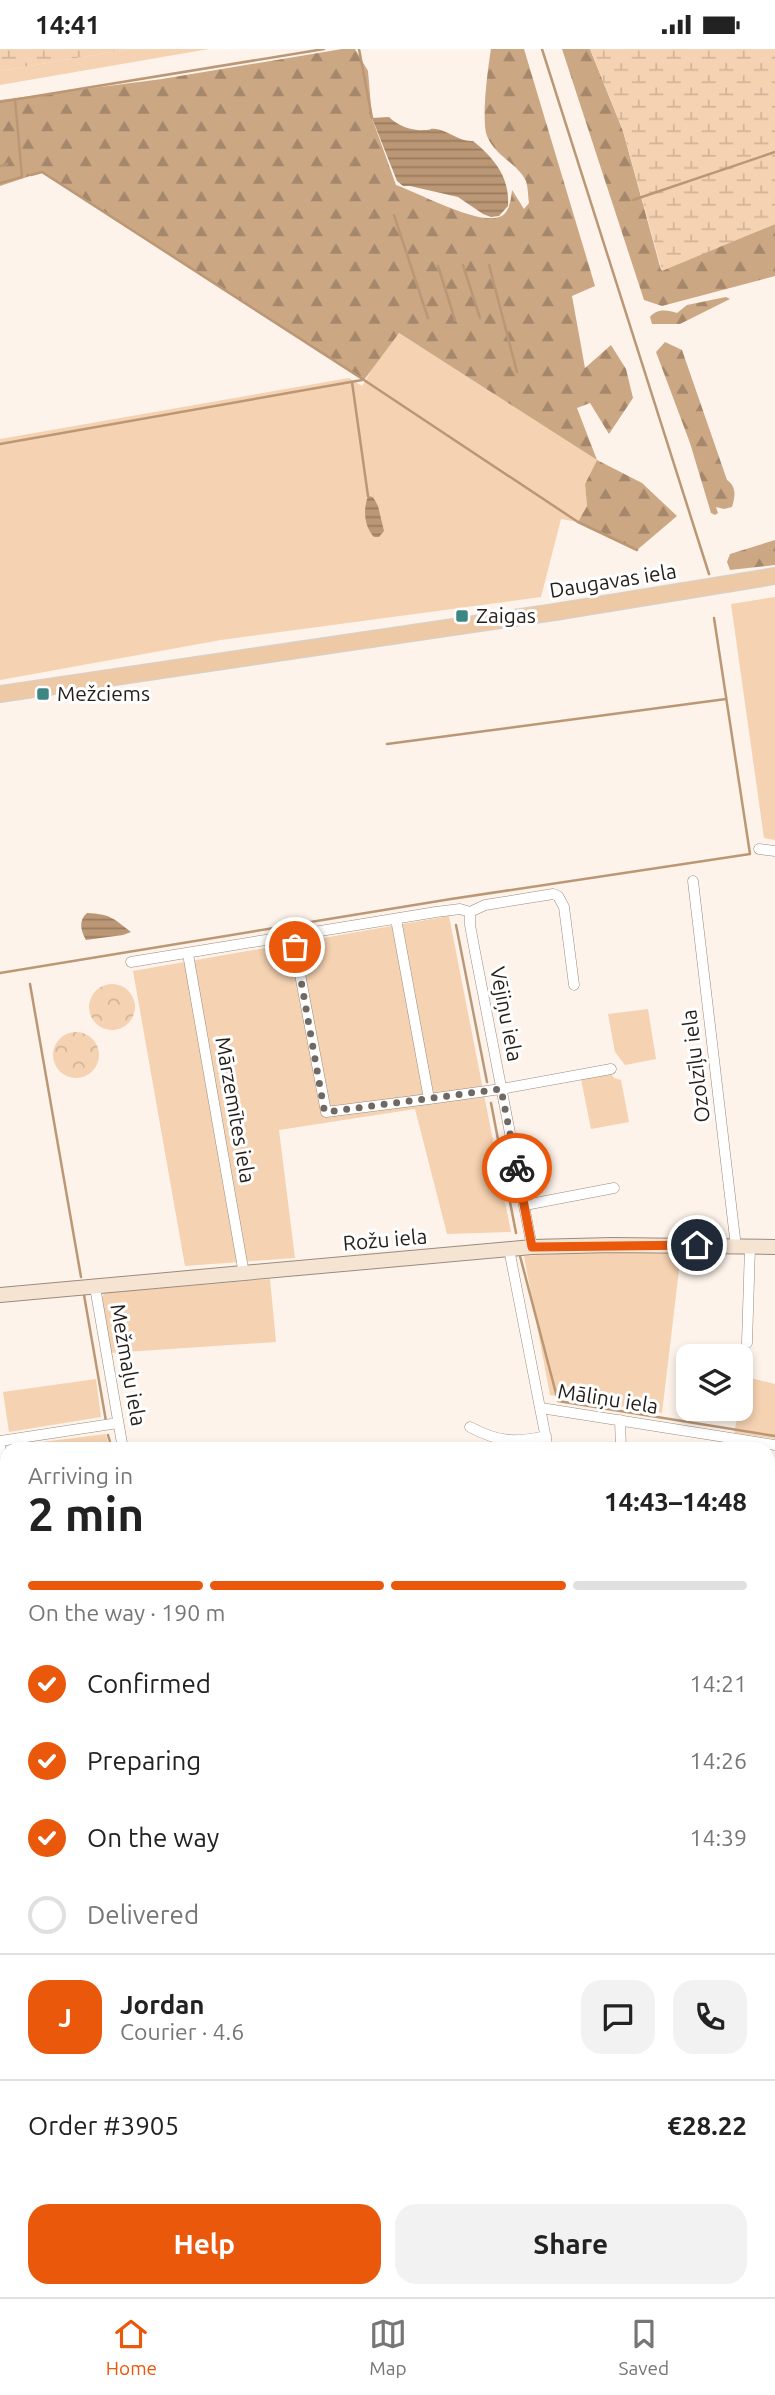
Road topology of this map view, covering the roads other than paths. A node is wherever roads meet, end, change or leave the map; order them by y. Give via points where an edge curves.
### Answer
1 (775, 576) edge
2 (0, 694) edge
3 (759, 849) dead end
4 (775, 851) edge
5 (693, 881) dead end
6 (470, 912) junction
7 (396, 919) junction
8 (293, 937) junction
9 (188, 954) junction
10 (131, 962) dead end
11 (574, 985) dead end
12 (611, 1069) dead end
13 (501, 1089) junction
14 (429, 1099) junction
15 (614, 1188) dead end
16 (525, 1205) junction
17 (532, 1247) junction
18 (743, 1247) junction
19 (775, 1247) edge
20 (509, 1249) junction
21 (244, 1274) junction
22 (95, 1287) junction
23 (0, 1295) edge
24 (747, 1343) dead end
25 (541, 1408) junction
26 (620, 1420) junction
27 (118, 1423) junction
28 (470, 1427) dead end
29 (546, 1436) junction
30 (6, 1442) edge
31 (122, 1442) edge
32 (547, 1442) edge
33 (621, 1442) edge
34 (731, 1442) edge

1 - 2 main road, Daugavas iela
3 - 4 street
5 - 18 street, Ozolzīļu iela
6 - 7 street via 460,909
6 - 11 street via 485,905 558,895 564,907
6 - 13 street, Vējiņu iela
7 - 8 street
7 - 14 street
8 - 9 street
8 - 14 street via 326,1112
9 - 10 street
9 - 21 street, Mārzemītes iela
12 - 13 street
13 - 14 street
13 - 16 street, Vējiņu iela
15 - 16 street
16 - 17 street, Vējiņu iela
17 - 18 street, Rožu iela
17 - 20 street, Rožu iela
18 - 19 street, Rožu iela
18 - 24 street, Ozolzīļu iela
20 - 21 street, Rožu iela
20 - 25 street, Māliņu iela
21 - 22 street, Rožu iela
22 - 23 street, Rožu iela
22 - 27 street, Mežmaļu iela
25 - 26 street, Māliņu iela
25 - 29 street
26 - 33 street
26 - 34 street, Māliņu iela
27 - 30 street
27 - 31 street, Mežmaļu iela
28 - 29 street via 511,1442
29 - 32 street

